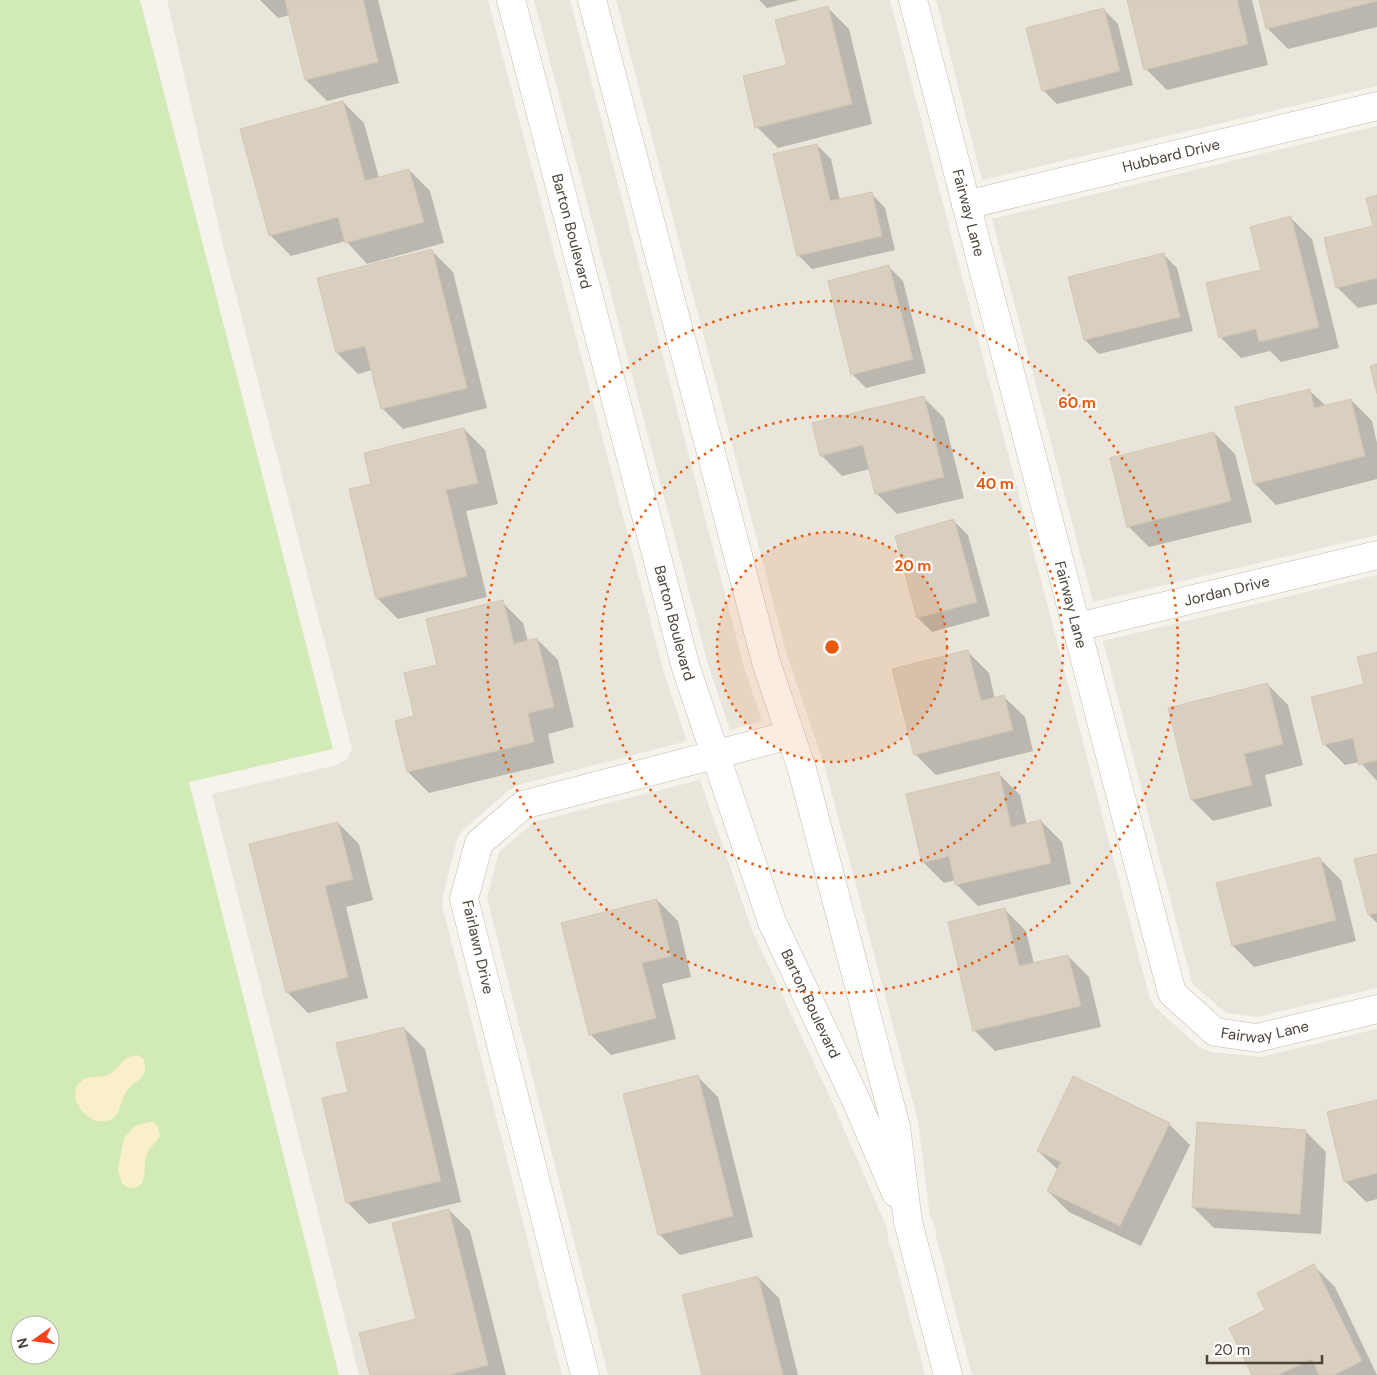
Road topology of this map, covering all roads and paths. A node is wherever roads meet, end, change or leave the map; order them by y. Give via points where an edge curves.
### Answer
1 (511, 0) edge
2 (592, 0) edge
3 (913, 0) edge
4 (1377, 106) edge
5 (966, 205) junction
6 (1377, 555) edge
7 (1077, 627) junction
8 (790, 735) junction
9 (714, 754) junction
10 (1377, 1009) edge
11 (908, 1222) junction
12 (585, 1375) edge
13 (948, 1375) edge

1 - 9 street, Barton Boulevard via 686,668
2 - 8 street, Barton Boulevard via 766,662
3 - 5 street, Fairway Lane
4 - 5 street, Hubbard Drive
5 - 7 street, Fairway Lane
6 - 7 street, Jordan Drive
7 - 10 street, Fairway Lane via 1172,994 1215,1032 1256,1038
8 - 9 street, Fairlawn Drive
8 - 11 street, Barton Boulevard via 896,1127
9 - 11 street, Barton Boulevard via 772,922 855,1098
9 - 12 street, Fairlawn Drive via 523,805 479,842 464,899
11 - 13 street, Barton Boulevard

